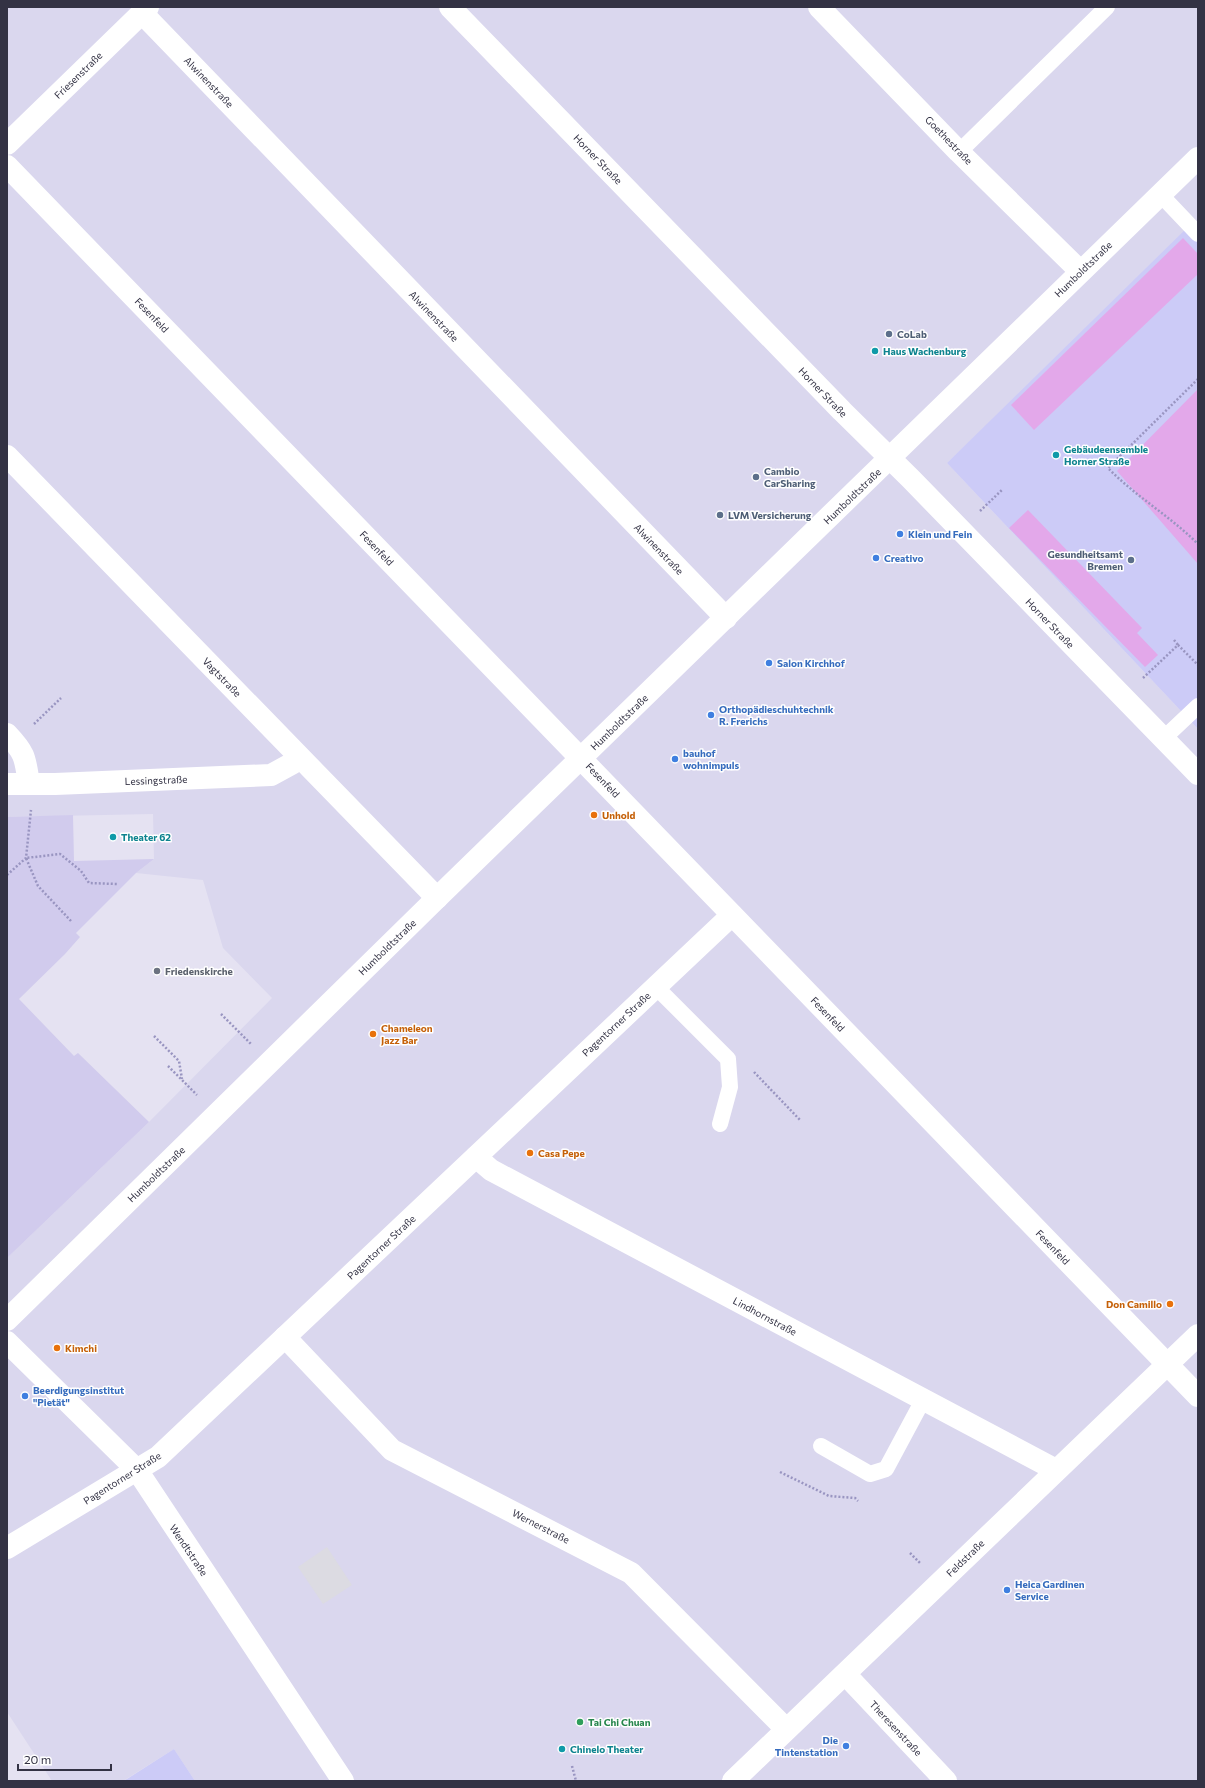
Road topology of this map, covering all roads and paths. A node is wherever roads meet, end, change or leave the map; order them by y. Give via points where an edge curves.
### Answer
1 (450, 7) edge
2 (819, 7) edge
3 (1108, 7) edge
4 (145, 10) edge
5 (7, 144) edge
6 (959, 152) junction
7 (1198, 158) edge
8 (7, 166) edge
9 (1160, 194) junction
10 (1198, 234) edge
11 (1080, 271) junction
12 (1198, 379) edge
13 (7, 456) edge
14 (890, 458) junction
15 (1198, 544) edge
16 (726, 618) junction
17 (1174, 640) dead end
18 (1178, 645) junction
19 (1198, 666) edge
20 (1122, 697) junction
21 (61, 698) dead end
22 (1198, 706) edge
23 (11, 739) edge
24 (1163, 739) junction
25 (299, 757) junction
26 (582, 758) junction
27 (1198, 774) edge
28 (7, 784) edge
29 (29, 784) junction
30 (26, 858) junction
31 (7, 875) edge
32 (118, 884) dead end
33 (437, 898) junction
34 (732, 915) junction
35 (72, 921) dead end
36 (656, 987) junction
37 (221, 1014) dead end
38 (154, 1036) dead end
39 (270, 1062) junction
40 (168, 1066) dead end
41 (182, 1079) junction
42 (188, 1086) dead end
43 (720, 1124) dead end
44 (476, 1157) junction
45 (7, 1320) edge
46 (1198, 1335) edge
47 (285, 1337) junction
48 (7, 1342) edge
49 (1168, 1364) junction
50 (1198, 1396) edge
51 (923, 1400) junction
52 (821, 1446) dead end
53 (137, 1470) junction
54 (1056, 1470) junction
55 (780, 1472) dead end
56 (858, 1501) dead end
57 (7, 1548) edge
58 (846, 1675) junction
59 (786, 1729) junction
60 (572, 1766) dead end
61 (343, 1781) edge
62 (576, 1781) edge
63 (733, 1781) edge
64 (946, 1781) edge

1 - 14 street, Horner Straße via 847,417
2 - 6 street, Goethestraße
3 - 6 lane
4 - 5 street, Friesenstraße
4 - 16 street, Alwinenstraße
6 - 11 street, Goethestraße
7 - 9 street, Humboldtstraße
8 - 26 street, Fesenfeld
9 - 10 lane
9 - 11 street, Humboldtstraße
11 - 14 street, Humboldtstraße
12 - 15 path via 1108,468
13 - 25 street, Vagtstraße
14 - 16 street, Humboldtstraße
14 - 20 street, Horner Straße
16 - 26 street, Humboldtstraße
17 - 18 path
18 - 19 path
18 - 20 path
20 - 24 street, Horner Straße
21 - 23 path
22 - 24 lane
23 - 29 street via 21,749
24 - 27 street, Horner Straße
25 - 29 street, Lessingstraße via 271,775
25 - 33 street, Vagtstraße
26 - 33 street, Humboldtstraße
26 - 34 street, Fesenfeld
28 - 29 street, Lessingstraße
29 - 30 path via 32,816
30 - 31 path
30 - 32 path via 60,854 81,871 89,883
30 - 35 path via 38,886
33 - 39 street, Humboldtstraße
34 - 36 street, Pagentorner Straße
34 - 49 street, Fesenfeld
36 - 43 lane via 728,1059 730,1087
36 - 44 street, Pagentorner Straße
37 - 39 path
38 - 41 path via 178,1061
39 - 45 street, Humboldtstraße
40 - 41 path
41 - 42 path
44 - 47 street, Pagentorner Straße
44 - 51 street, Lindhornstraße via 491,1170
46 - 49 street, Feldstraße
47 - 53 street, Pagentorner Straße via 158,1457
47 - 59 street, Wernerstraße via 392,1450 631,1573
48 - 53 street, Wendtstraße
49 - 50 street, Fesenfeld
49 - 54 street, Feldstraße
51 - 52 lane via 886,1469 870,1474
51 - 54 street, Lindhornstraße
53 - 57 street, Pagentorner Straße
53 - 61 street, Wendtstraße
54 - 58 street, Feldstraße
55 - 56 path via 829,1496 855,1498
58 - 59 street, Feldstraße
58 - 64 street, Theresenstraße
59 - 63 street, Feldstraße
60 - 62 path

